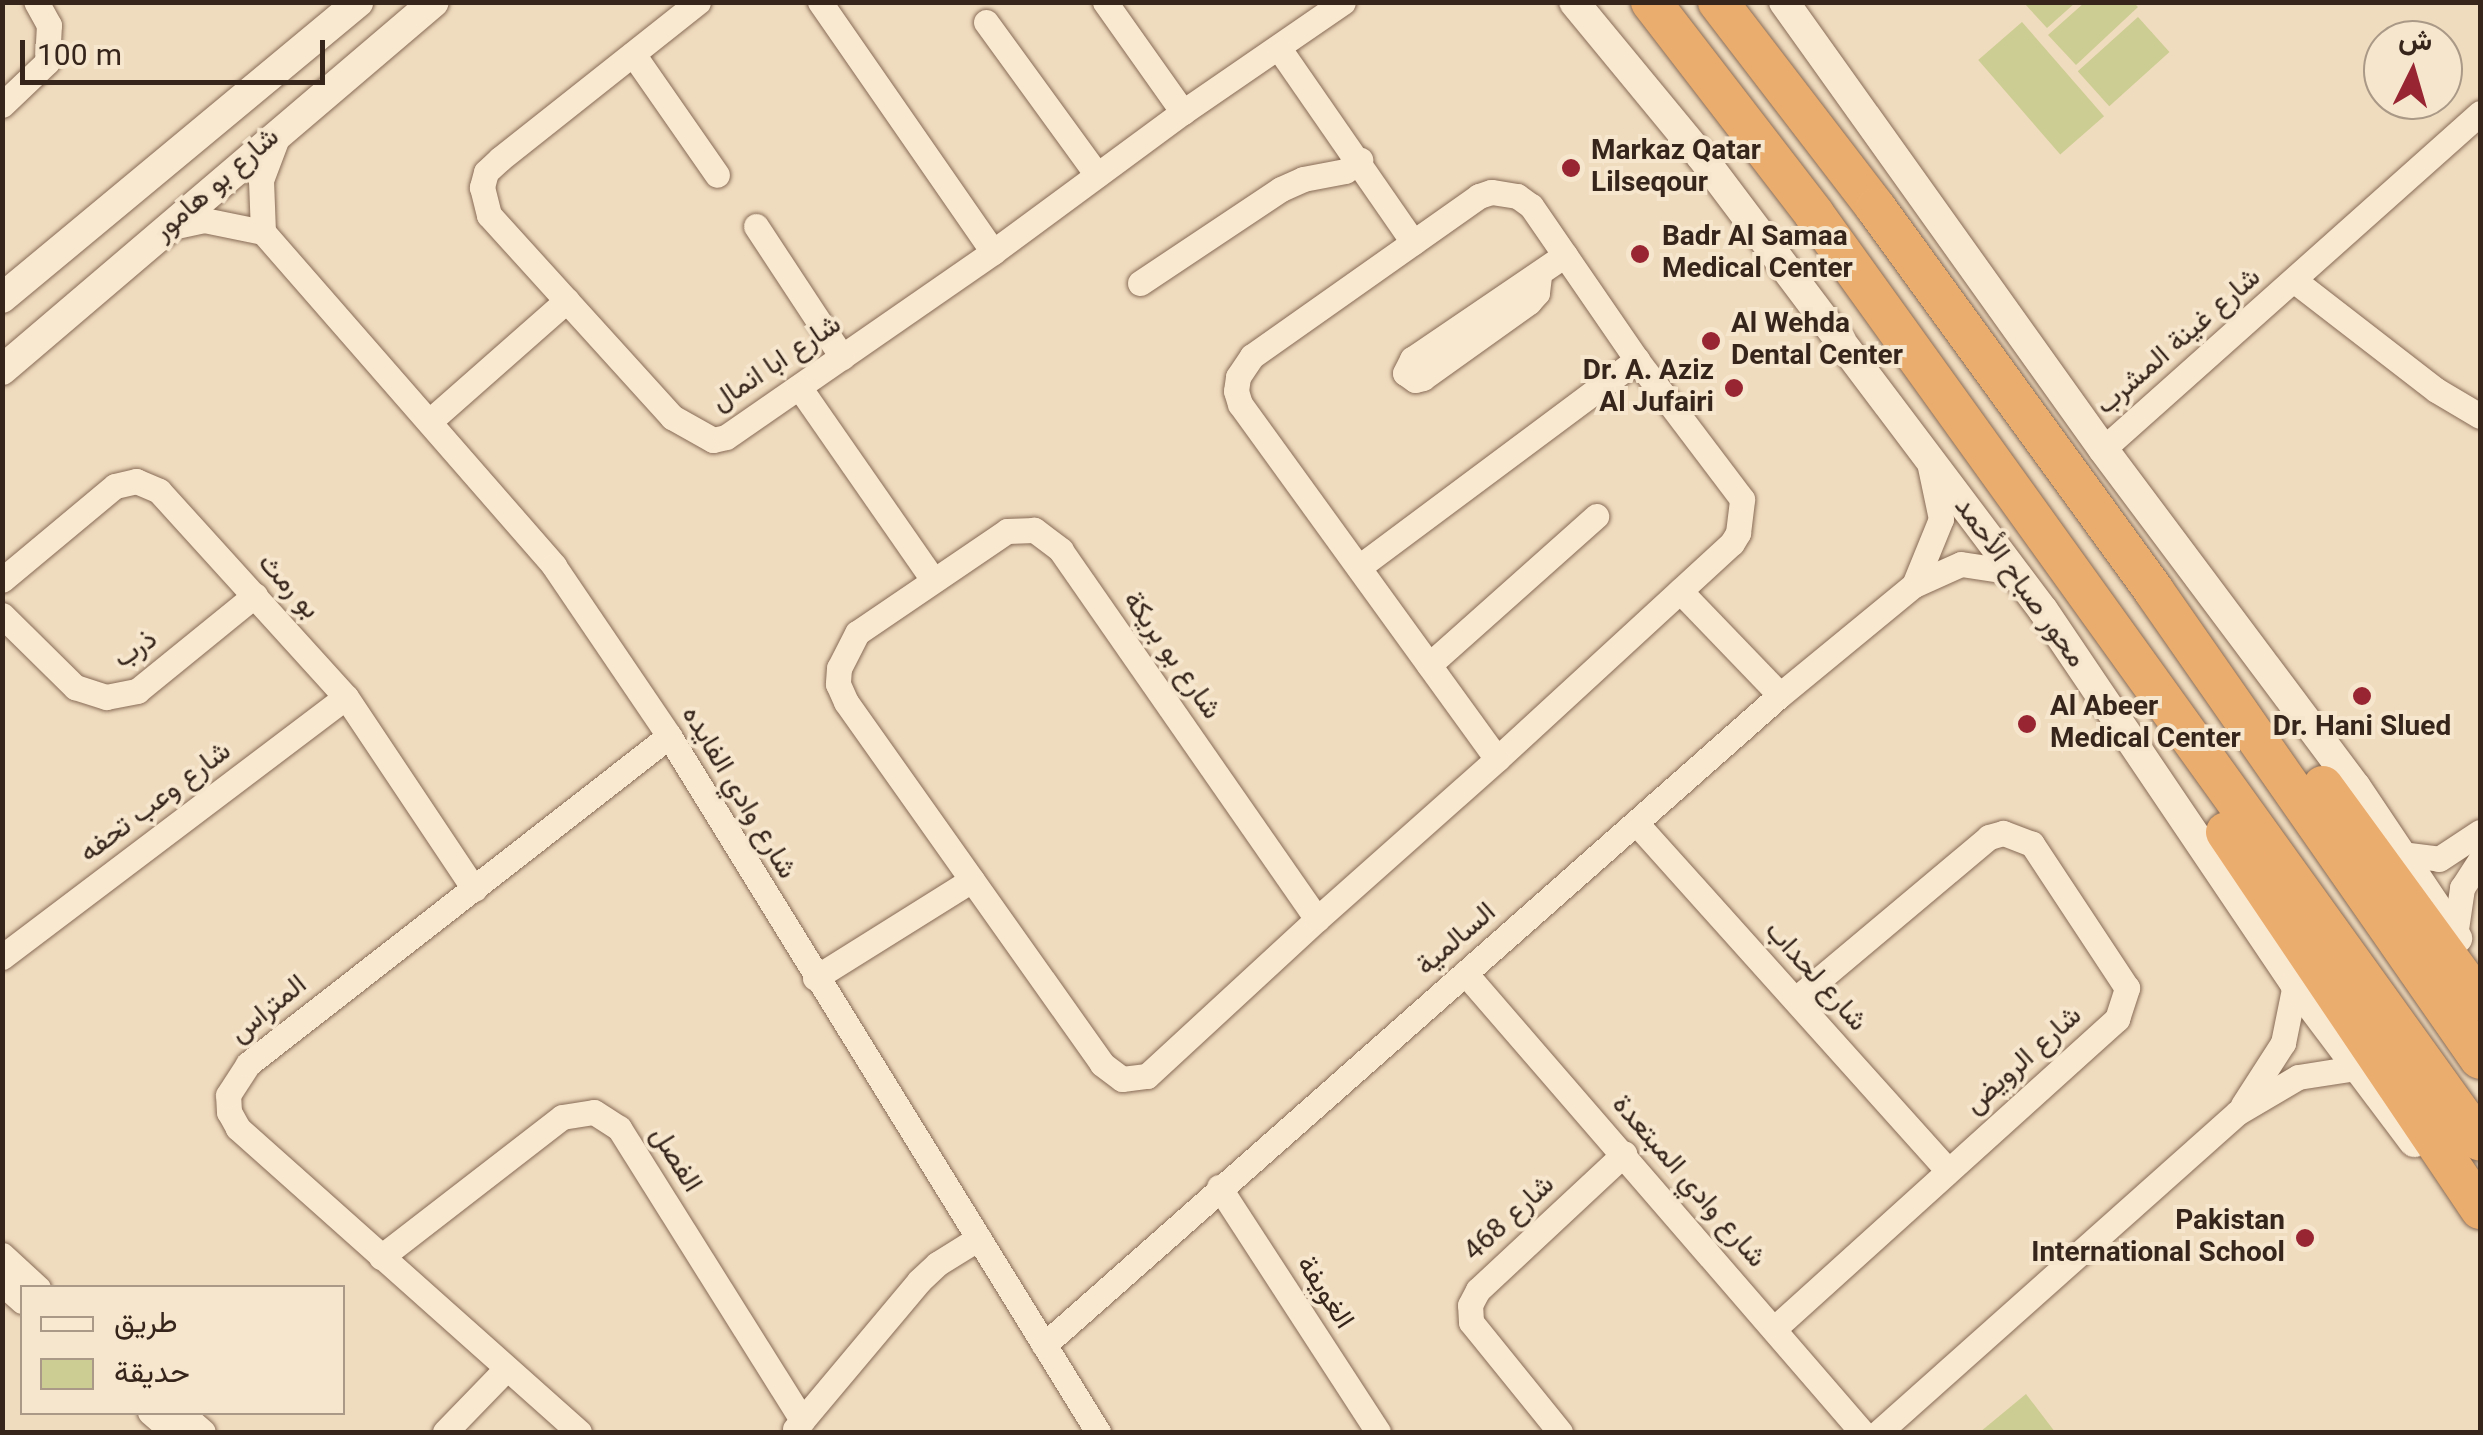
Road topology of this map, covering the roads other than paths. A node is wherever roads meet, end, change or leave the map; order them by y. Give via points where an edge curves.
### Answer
1 (36, 2) edge
2 (328, 2) edge
3 (358, 2) edge
4 (434, 2) edge
5 (698, 2) edge
6 (820, 2) edge
7 (1105, 2) edge
8 (1344, 2) edge
9 (1574, 2) edge
10 (1652, 2) edge
11 (1718, 2) edge
12 (1784, 2) edge
13 (986, 22) dead end
14 (321, 33) junction
15 (1280, 50) junction
16 (633, 54) junction
17 (2, 105) edge
18 (1183, 112) junction
19 (2480, 113) edge
20 (280, 132) junction
21 (1360, 160) junction
22 (717, 175) dead end
23 (1098, 175) junction
24 (756, 226) dead end
25 (165, 229) junction
26 (264, 232) junction
27 (1413, 242) junction
28 (993, 252) junction
29 (1565, 255) junction
30 (2295, 281) junction
31 (1140, 283) dead end
32 (2, 298) edge
33 (567, 300) junction
34 (1472, 330) dead end
35 (842, 357) junction
36 (1637, 360) junction
37 (2, 370) edge
38 (799, 387) junction
39 (2480, 416) edge
40 (432, 420) junction
41 (2048, 445) junction
42 (2103, 449) junction
43 (1927, 456) junction
44 (1596, 516) dead end
45 (1358, 567) junction
46 (2013, 572) junction
47 (2, 580) edge
48 (933, 580) junction
49 (1914, 585) junction
50 (2084, 588) junction
51 (1680, 591) junction
52 (255, 596) junction
53 (2, 614) edge
54 (1429, 665) junction
55 (346, 696) junction
56 (1780, 696) junction
57 (669, 736) junction
58 (1497, 758) junction
59 (1637, 824) junction
60 (2480, 832) edge
61 (2401, 854) junction
62 (2480, 860) edge
63 (972, 880) junction
64 (474, 889) junction
65 (1316, 919) junction
66 (2455, 936) junction
67 (8, 942) edge
68 (1466, 973) junction
69 (2480, 974) edge
70 (815, 978) junction
71 (2296, 984) junction
72 (1795, 1000) junction
73 (2480, 1001) edge
74 (2480, 1059) edge
75 (2356, 1068) junction
76 (2237, 1113) junction
77 (2480, 1142) edge
78 (1624, 1154) junction
79 (1947, 1170) junction
80 (1220, 1187) junction
81 (2480, 1209) edge
82 (2480, 1226) edge
83 (980, 1238) junction
84 (382, 1257) junction
85 (6, 1275) edge
86 (31, 1285) edge
87 (20, 1298) edge
88 (1776, 1327) junction
89 (1044, 1346) junction
90 (506, 1369) junction
91 (153, 1415) edge
92 (183, 1415) edge
93 (797, 1426) edge
94 (173, 1432) edge
95 (203, 1432) edge
96 (445, 1432) edge
97 (579, 1432) edge
98 (1098, 1432) edge
99 (1378, 1432) edge
100 (1560, 1432) edge
101 (1862, 1432) edge
102 (1879, 1432) edge

1 - 17 street via 49,25 47,62
2 - 14 street
3 - 14 street, شارع بو هامور
4 - 20 street, شارع بو هامور
5 - 16 street, شارع ابا انمال
6 - 28 street
7 - 18 street
8 - 15 street, شارع ابا انمال
9 - 43 street, محور صباح الأحمد via 1701,156
10 - 50 highway, محور صباح الأحمد
11 - 41 highway
12 - 42 street
13 - 23 street
14 - 32 street, شارع بو هامور
15 - 18 street, شارع ابا انمال
15 - 21 street
16 - 22 street
16 - 33 street, شارع ابا انمال via 486,172 483,202 490,214
18 - 23 street, شارع ابا انمال
19 - 30 street, شارع غينة المشرب
20 - 25 street, شارع بو هامور
20 - 26 street via 261,180
21 - 27 street
21 - 31 street via 1281,189
23 - 28 street, شارع ابا انمال
24 - 35 street
25 - 26 street via 214,220
25 - 37 street, شارع بو هامور
26 - 40 street, شارع وادي الفايده
27 - 29 street, شارع بو بريكة via 1479,196 1504,192 1531,206
27 - 45 street, شارع بو بريكة via 1252,356 1238,378 1240,404
28 - 35 street, شارع ابا انمال
29 - 34 street via 1517,285
29 - 36 street, شارع بو بريكة
30 - 39 street, شارع غينة المشرب
30 - 42 street, شارع غينة المشرب
33 - 38 street, شارع ابا انمال via 672,417 700,435 726,438
33 - 40 street
35 - 38 street, شارع ابا انمال
36 - 45 street
36 - 51 street, شارع بو بريكة via 1744,509 1732,543
38 - 48 street
40 - 57 street, شارع وادي الفايده via 554,566
41 - 73 highway via 2106,494
41 - 74 highway
42 - 61 street
43 - 46 street, محور صباح الأحمد
43 - 49 street, السالمية via 1941,519
44 - 54 street
45 - 54 street, شارع بو بريكة
46 - 49 street, السالمية via 1961,564
46 - 71 street, محور صباح الأحمد
47 - 52 street, بو رمث via 114,486 136,482 159,491
48 - 63 street, شارع بو بريكة via 858,633 838,668 838,684
48 - 65 street, شارع بو بريكة via 1007,531 1034,530 1061,550
49 - 56 street, السالمية
50 - 77 highway, محور صباح الأحمد
50 - 81 highway via 2111,650 2191,779
51 - 56 street
51 - 58 street, شارع بو بريكة
52 - 53 street, ذرب via 137,690 120,696 75,687
52 - 55 street, بو رمث
54 - 58 street, شارع بو بريكة
55 - 64 street, بو رمث
55 - 67 street, شارع وعب تحفه
56 - 59 street, السالمية
57 - 64 street, المتراس
57 - 70 street, شارع وادي الفايده
58 - 65 street, شارع بو بريكة
59 - 68 street, السالمية
59 - 72 street, شارع لحداب
60 - 61 street via 2438,858
61 - 66 street
62 - 66 street via 2462,888
63 - 65 street, شارع بو بريكة via 1110,1074 1135,1081
63 - 70 street
64 - 84 street, المتراس via 248,1064 228,1095 238,1128
66 - 69 street
68 - 78 street, شارع وادي المبتعدة
68 - 80 street, السالمية
70 - 83 street, شارع وادي الفايده
71 - 75 street, محور صباح الأحمد
71 - 76 street via 2283,1043
72 - 79 street, شارع لحداب
72 - 79 street, شارع الرويض via 1988,836 2003,833 2032,844 2120,973 2127,988 2123,1004 2117,1019
75 - 76 street via 2313,1072
75 - 82 street, محور صباح الأحمد
76 - 102 street
78 - 88 street, شارع وادي المبتعدة
78 - 100 street, شارع 468 via 1478,1290 1470,1306 1471,1322
79 - 88 street, شارع الرويض
80 - 89 street, السالمية
80 - 99 street, الغويفة
83 - 89 street, شارع وادي الفايده
83 - 93 street via 936,1264
84 - 90 street, المتراس
84 - 93 street, الفصل via 562,1117 594,1112 619,1128
85 - 86 street
85 - 87 street
88 - 101 street, شارع وادي المبتعدة
89 - 98 street, شارع وادي الفايده
90 - 96 street
90 - 97 street, المتراس
91 - 94 street
92 - 95 street

